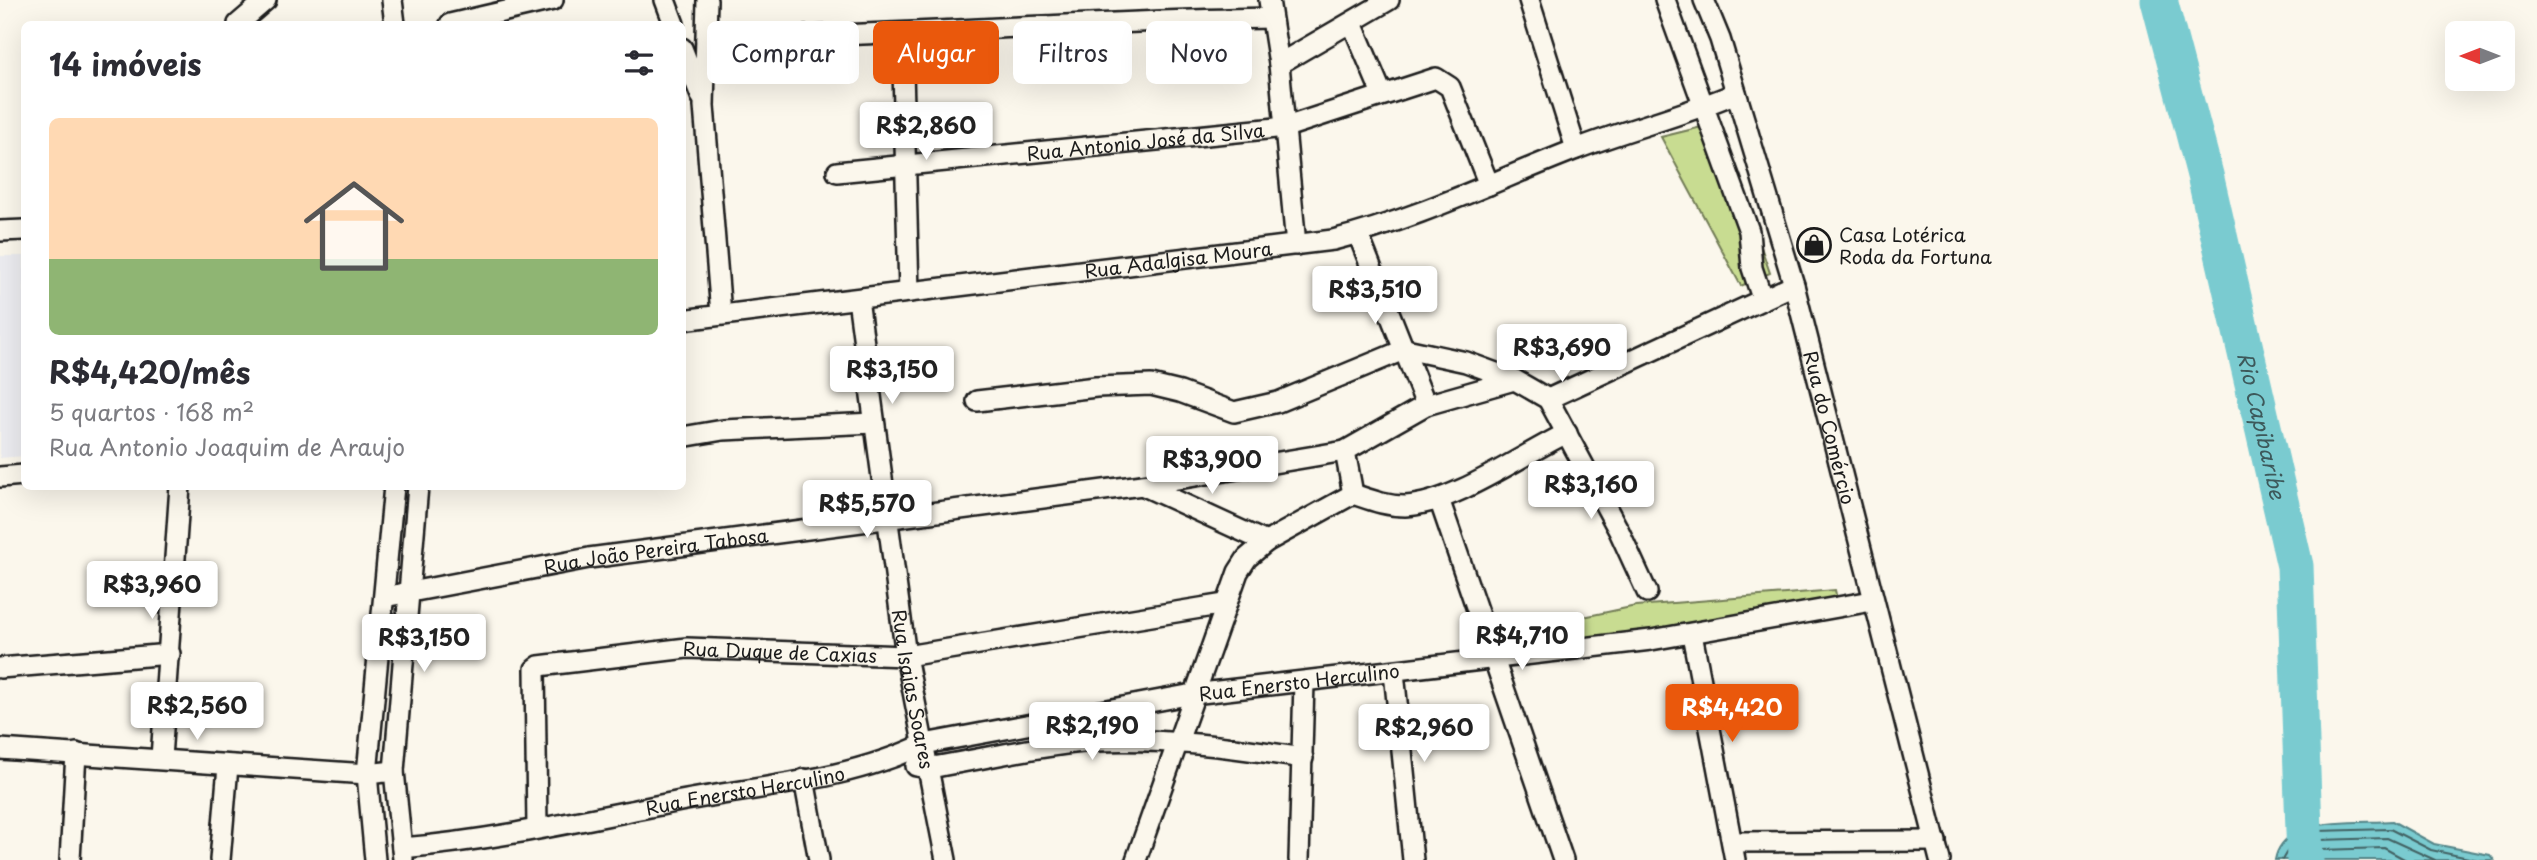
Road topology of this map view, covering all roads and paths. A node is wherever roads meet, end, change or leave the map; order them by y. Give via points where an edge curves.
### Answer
1 (266, 0) edge
2 (392, 0) edge
3 (554, 0) edge
4 (664, 0) edge
5 (707, 0) edge
6 (1160, 0) edge
7 (1389, 0) edge
8 (1530, 0) edge
9 (1665, 0) edge
10 (1704, 0) edge
11 (1270, 9) edge
12 (522, 16) edge
13 (1165, 20) junction
14 (242, 21) edge
15 (395, 21) edge
16 (477, 21) edge
17 (673, 21) edge
18 (1352, 23) junction
19 (999, 28) edge
20 (873, 34) edge
21 (706, 39) junction
22 (686, 59) edge
23 (1279, 64) junction
24 (904, 84) edge
25 (1382, 93) junction
26 (1736, 93) junction
27 (704, 106) junction
28 (1703, 107) junction
29 (1286, 127) junction
30 (1576, 149) junction
31 (906, 166) junction
32 (837, 173) dead end
33 (1489, 186) junction
34 (1359, 234) junction
35 (1296, 245) junction
36 (1794, 285) junction
37 (909, 292) junction
38 (1762, 298) junction
39 (859, 299) junction
40 (722, 314) junction
41 (686, 319) edge
42 (1406, 349) junction
43 (1515, 380) junction
44 (1548, 399) junction
45 (977, 401) dead end
46 (1426, 405) junction
47 (874, 423) junction
48 (1567, 433) junction
49 (686, 437) edge
50 (1345, 451) junction
51 (21, 475) edge
52 (0, 477) edge
53 (1142, 485) junction
54 (180, 490) edge
55 (394, 490) edge
56 (418, 490) edge
57 (1353, 494) junction
58 (1439, 499) junction
59 (886, 517) junction
60 (1266, 542) junction
61 (408, 592) junction
62 (1647, 592) dead end
63 (384, 597) junction
64 (1872, 601) junction
65 (1225, 604) junction
66 (1692, 634) junction
67 (170, 654) junction
68 (906, 656) junction
69 (1496, 657) junction
70 (0, 668) edge
71 (1394, 671) junction
72 (1304, 682) junction
73 (1193, 694) junction
74 (1177, 741) junction
75 (924, 744) junction
76 (0, 749) edge
77 (76, 754) junction
78 (161, 758) junction
79 (1303, 758) junction
80 (892, 760) junction
81 (228, 766) junction
82 (928, 768) junction
83 (394, 771) junction
84 (367, 775) junction
85 (804, 779) junction
86 (537, 828) junction
87 (1938, 850) edge
88 (1733, 851) edge
89 (403, 854) edge
90 (70, 860) edge
91 (220, 860) edge
92 (375, 860) edge
93 (819, 860) edge
94 (946, 860) edge
95 (1136, 860) edge
96 (1299, 860) edge
97 (1413, 860) edge
98 (1563, 860) edge

1 - 14 street
2 - 15 street
3 - 12 street
4 - 17 street
5 - 21 street
6 - 13 street
7 - 18 street
8 - 30 street
9 - 28 street
10 - 26 street, Rua do Comércio
11 - 13 street
11 - 23 street
12 - 16 street
13 - 19 street
18 - 23 street
18 - 25 street
20 - 21 street
21 - 27 street
22 - 27 street
23 - 29 street
24 - 31 street
25 - 29 street, Rua Antonio José da Silva
25 - 33 street, Rua Antonio José da Silva via 1436,78 1450,87
26 - 28 street, Rua Adalgisa Moura
26 - 36 street, Rua do Comércio
27 - 40 street
28 - 30 street, Rua Adalgisa Moura
28 - 38 street via 1749,231 1752,268
29 - 31 street, Rua Antonio José da Silva
29 - 35 street
30 - 33 street, Rua Adalgisa Moura
31 - 32 street, Rua Antonio José da Silva
31 - 37 street
33 - 34 street, Rua Adalgisa Moura
34 - 35 street, Rua Adalgisa Moura
34 - 42 street
35 - 37 street, Rua Adalgisa Moura
36 - 38 street
36 - 64 street, Rua do Comércio
37 - 39 street, Rua Adalgisa Moura
38 - 44 street
39 - 40 street, Rua Adalgisa Moura
39 - 47 street, Rua Isaias Soares
40 - 41 street, Rua Adalgisa Moura
42 - 43 street via 1466,362
42 - 45 street via 1278,402 1234,412 1166,387 1134,385
42 - 46 street
43 - 44 street
43 - 46 street
44 - 48 street
46 - 50 street
47 - 49 street
47 - 59 street, Rua Isaias Soares
48 - 58 street
48 - 62 street
50 - 53 street, Rua João Pereira Tabosa
50 - 57 street
51 - 52 street
53 - 59 street, Rua João Pereira Tabosa
53 - 60 street
54 - 67 street
55 - 63 street
56 - 61 street
57 - 58 street via 1408,506
57 - 60 street
58 - 69 street
59 - 61 street, Rua João Pereira Tabosa via 589,558
59 - 68 street, Rua Isaias Soares
60 - 65 street via 1248,558
61 - 63 street, Rua João Pereira Tabosa
61 - 83 street
63 - 84 street
64 - 66 street, Rua Enersto Herculino
64 - 87 street, Rua do Comércio
65 - 68 street, Rua Duque de Caxias
65 - 73 street
66 - 69 street, Rua Enersto Herculino
66 - 88 street
67 - 70 street
67 - 78 street
68 - 75 street, Rua Isaias Soares
68 - 86 street, Rua Duque de Caxias via 687,648 539,666 533,681
69 - 71 street, Rua Enersto Herculino
69 - 98 street
71 - 72 street, Rua Enersto Herculino
71 - 97 street
72 - 73 street, Rua Enersto Herculino
72 - 79 street
73 - 74 street
73 - 75 street, Rua Enersto Herculino
74 - 79 street
74 - 82 street via 1095,741
74 - 95 street
75 - 80 street, Rua Enersto Herculino
75 - 82 street, Rua Isaias Soares
76 - 77 street
77 - 78 street
77 - 90 street
78 - 81 street
79 - 96 street
80 - 82 street
80 - 85 street, Rua Enersto Herculino
81 - 84 street
81 - 91 street
82 - 94 street, Rua Isaias Soares
83 - 84 street
83 - 89 street
84 - 92 street
85 - 86 street, Rua Enersto Herculino
85 - 93 street
86 - 89 street, Rua Enersto Herculino
87 - 88 street

